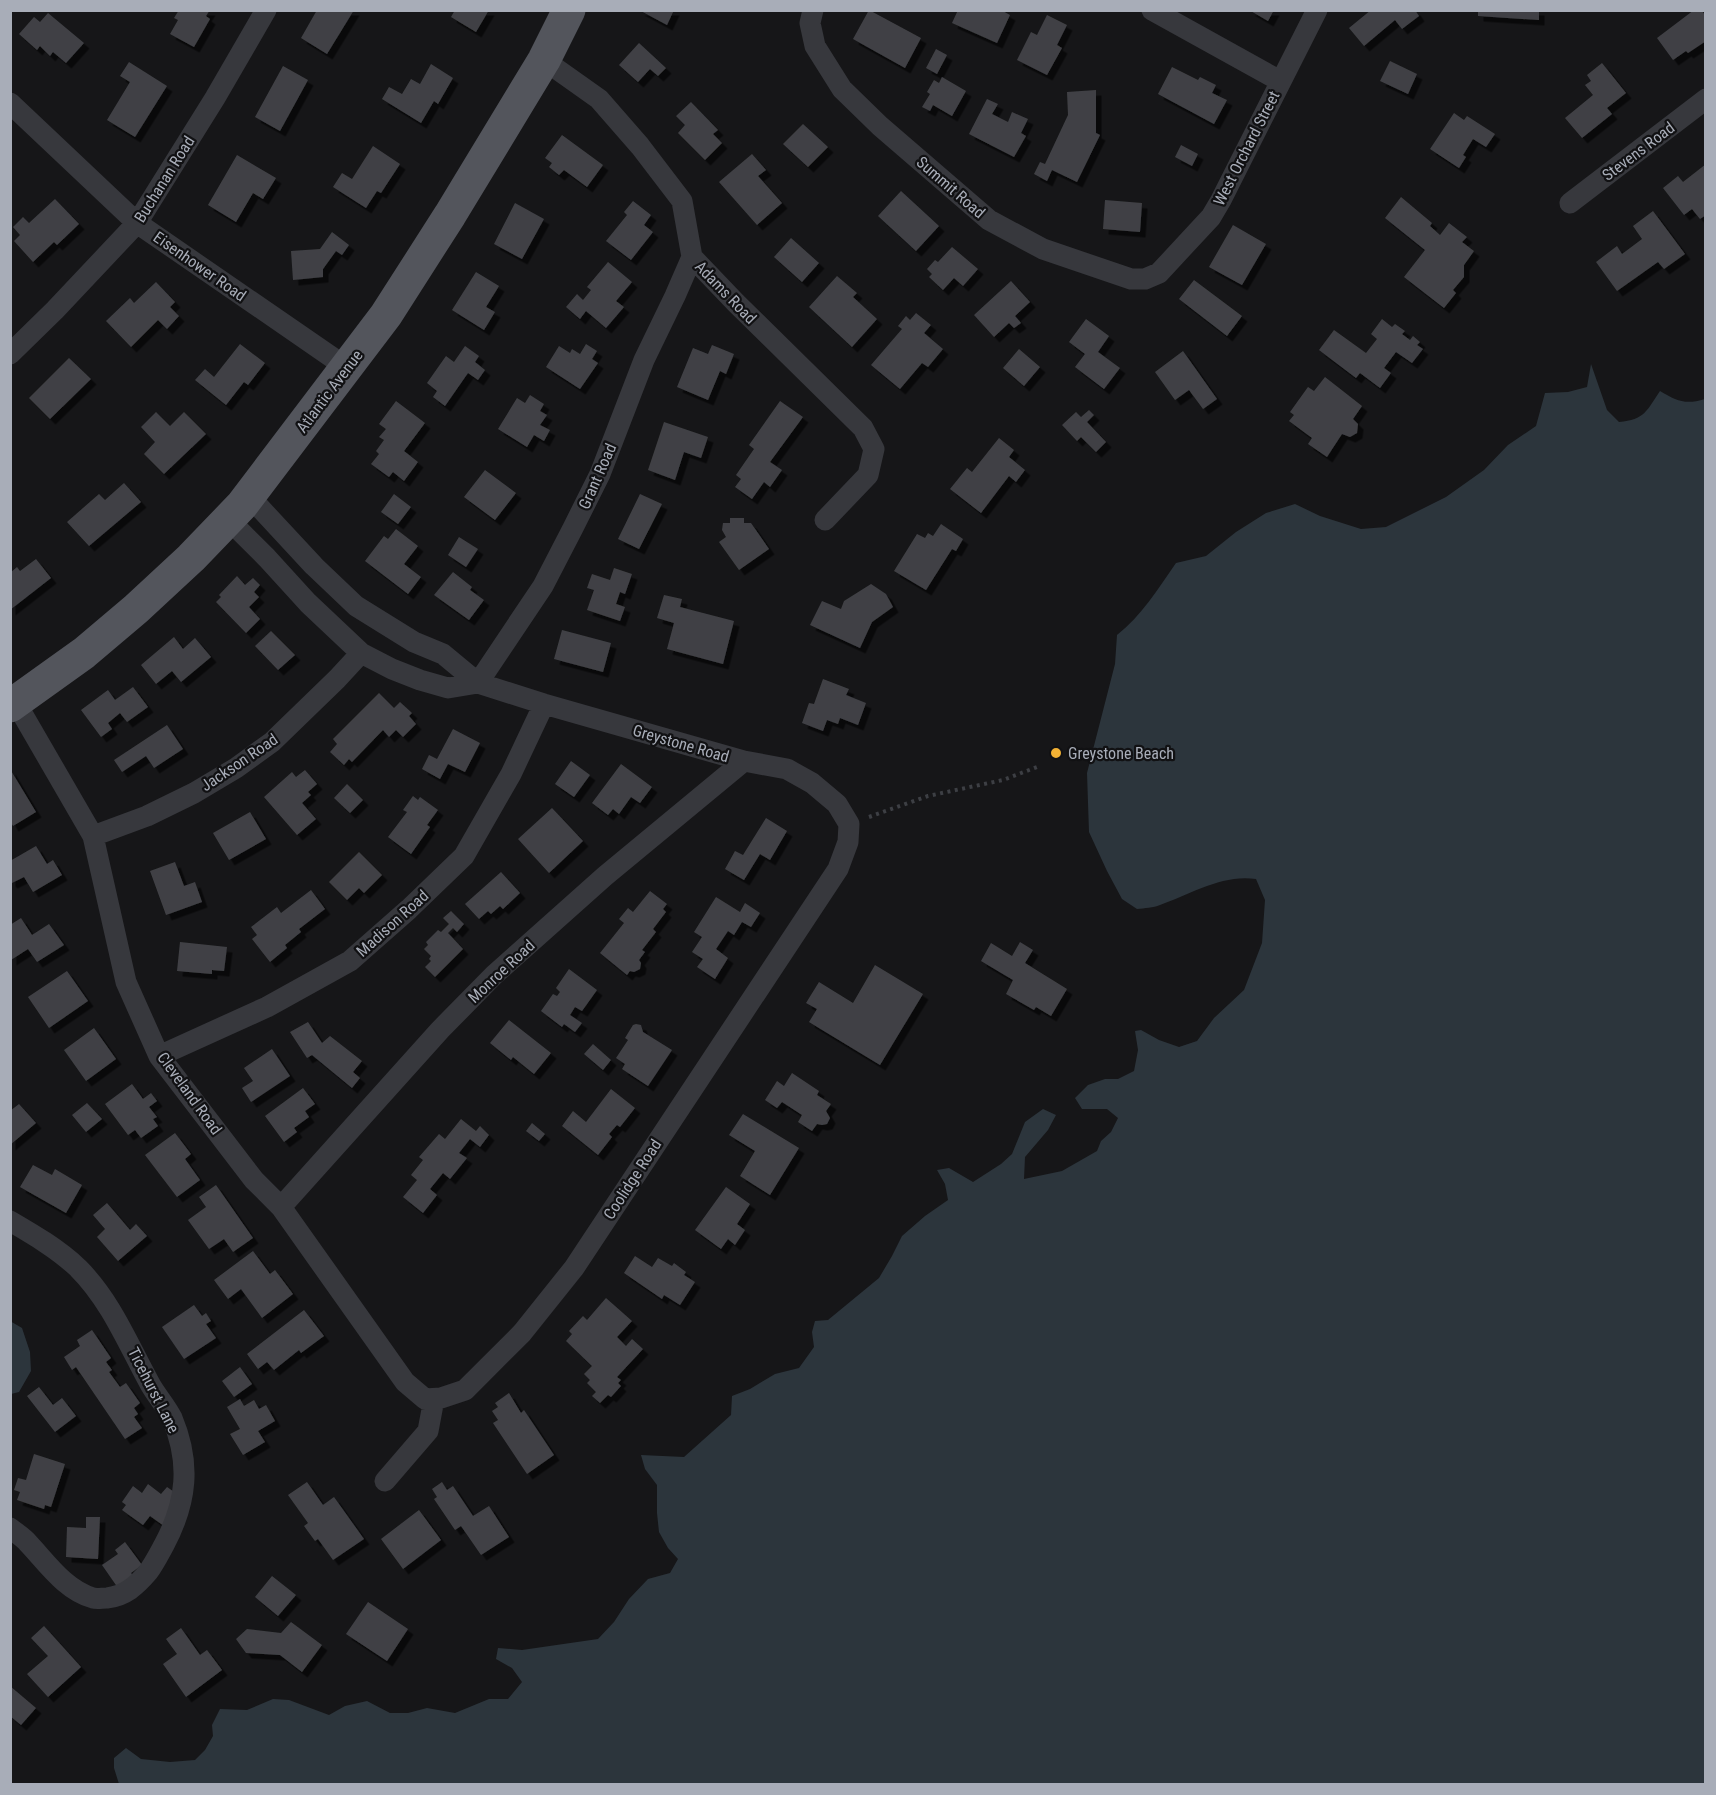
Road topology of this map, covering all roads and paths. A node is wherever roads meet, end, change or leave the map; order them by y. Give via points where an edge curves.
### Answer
1 (266, 10) edge
2 (569, 10) edge
3 (813, 10) edge
4 (1152, 10) edge
5 (1317, 10) edge
6 (544, 60) junction
7 (1280, 81) junction
8 (1706, 99) edge
9 (10, 103) edge
10 (1570, 203) dead end
11 (138, 223) junction
12 (692, 257) junction
13 (1159, 273) joint
14 (10, 354) edge
15 (346, 368) junction
16 (239, 507) junction
17 (825, 520) dead end
18 (361, 653) junction
19 (478, 683) junction
20 (13, 704) edge
21 (544, 704) junction
22 (744, 761) junction
23 (1037, 767) dead end
24 (849, 833) junction
25 (93, 836) junction
26 (159, 1056) junction
27 (281, 1207) junction
28 (10, 1221) edge
29 (434, 1399) junction
30 (385, 1481) dead end
31 (10, 1528) edge

1 - 11 street, Buchanan Road
2 - 6 main road, Atlantic Avenue
3 - 13 street, Summit Road via 810,23 815,46 842,89 989,220 1043,249 1111,273 1145,279
4 - 7 street
5 - 7 street, West Orchard Street
6 - 12 street, Adams Road via 599,99 682,201
6 - 15 main road, Atlantic Avenue via 386,315
7 - 13 street, West Orchard Street via 1221,200
8 - 10 street, Stevens Road
9 - 11 street, Eisenhower Road
11 - 14 street, Buchanan Road
11 - 15 street, Eisenhower Road
12 - 17 street, Adams Road via 863,428 874,449 868,475
12 - 19 street, Grant Road via 644,360 579,518 543,586
15 - 16 main road, Atlantic Avenue
16 - 18 street, Greystone Road via 267,558
16 - 19 street, Greystone Road via 314,566 356,606 414,642 443,654
16 - 20 main road, Atlantic Avenue via 136,609 84,653
18 - 19 street, Greystone Road via 392,669 448,688
18 - 25 street, Jackson Road via 272,742 236,768 147,816
19 - 21 street, Greystone Road
20 - 25 street, Cleveland Road
21 - 22 street, Greystone Road
21 - 26 street, Madison Road via 511,774 464,856 410,909 350,961 267,1007
22 - 24 street, Greystone Road via 787,769 812,783 837,804
22 - 27 street, Monroe Road via 604,876 494,975
23 - 24 path via 1003,780 928,796
24 - 29 street, Coolidge Road via 838,869 574,1268 522,1333 465,1390
25 - 26 street, Cleveland Road via 126,982
26 - 27 street, Cleveland Road via 254,1180
27 - 29 street, Cleveland Road via 405,1382 425,1399
28 - 31 street, Ticehurst Lane via 78,1268 108,1305 171,1416 182,1445 184,1474 181,1506 150,1570 136,1587 118,1596 95,1599 74,1589
29 - 30 street via 428,1431

